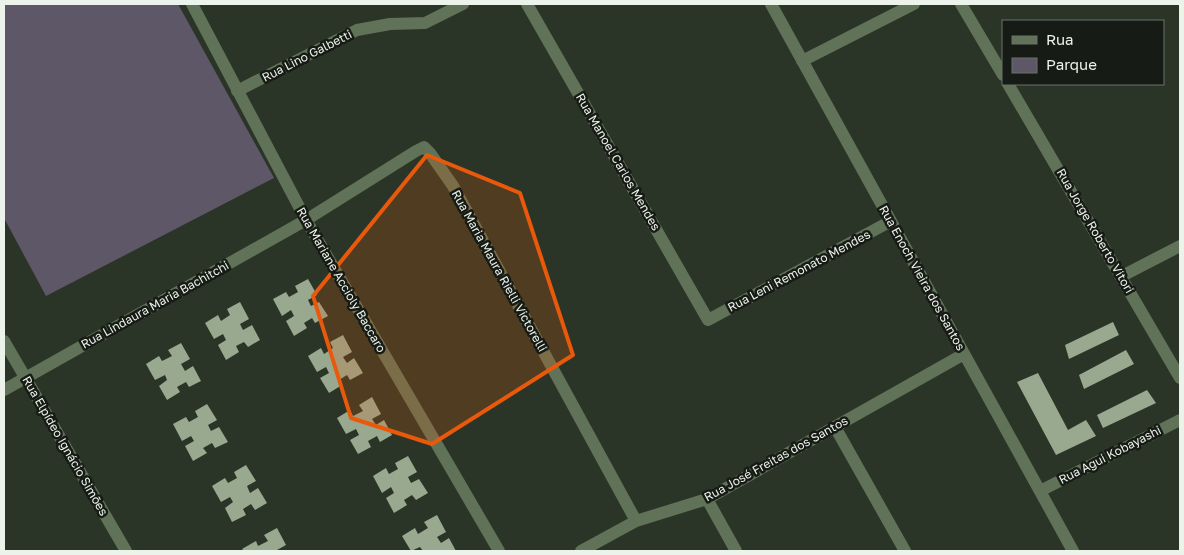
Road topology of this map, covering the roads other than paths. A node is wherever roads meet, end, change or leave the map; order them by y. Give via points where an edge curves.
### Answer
1 (192, 4) edge
2 (463, 4) edge
3 (527, 4) edge
4 (771, 4) edge
5 (914, 4) edge
6 (961, 4) edge
7 (802, 61) junction
8 (1002, 73) edge
9 (1009, 85) edge
10 (237, 91) junction
11 (306, 220) junction
12 (891, 221) junction
13 (1180, 246) edge
14 (1122, 276) junction
15 (708, 320) joint
16 (4, 341) edge
17 (964, 354) junction
18 (25, 378) junction
19 (1180, 378) edge
20 (4, 390) edge
21 (1180, 420) edge
22 (835, 426) junction
23 (1040, 491) junction
24 (707, 499) junction
25 (636, 521) junction
26 (126, 551) edge
27 (498, 551) edge
28 (581, 551) edge
29 (736, 551) edge
30 (905, 551) edge
31 (1073, 551) edge

1 - 10 street, Rua Mariane Accioly Baccaro
2 - 10 street, Rua Lino Galbetti via 425,23 390,24 357,30
3 - 15 street, Rua Manoel Carlos Mendes
4 - 7 street, Rua Enoch Vieira dos Santos
5 - 7 street
6 - 8 street
7 - 12 street, Rua Enoch Vieira dos Santos
9 - 14 street, Rua Jorge Roberto Vitori
10 - 11 street, Rua Mariane Accioly Baccaro
11 - 18 street, Rua Lindaura Maria Bachitchi
11 - 25 street, Rua Maria Maura Rielli Victorelli via 416,151 424,148 430,152 452,186
11 - 27 street, Rua Mariane Accioly Baccaro
12 - 15 street, Rua Leni Remonato Mendes
12 - 17 street, Rua Enoch Vieira dos Santos
13 - 14 street
14 - 19 street, Rua Jorge Roberto Vitori
16 - 18 street, Rua Elpídeo Ignácio Simões
17 - 22 street, Rua José Freitas dos Santos
17 - 23 street, Rua Enoch Vieira dos Santos
18 - 20 street, Rua Lindaura Maria Bachitchi
18 - 26 street, Rua Elpídeo Ignácio Simões
21 - 23 street, Rua Agui Kobayashi
22 - 24 street, Rua José Freitas dos Santos
22 - 30 street
23 - 31 street, Rua Enoch Vieira dos Santos
24 - 25 street, Rua José Freitas dos Santos
24 - 29 street
25 - 28 street, Rua José Freitas dos Santos

